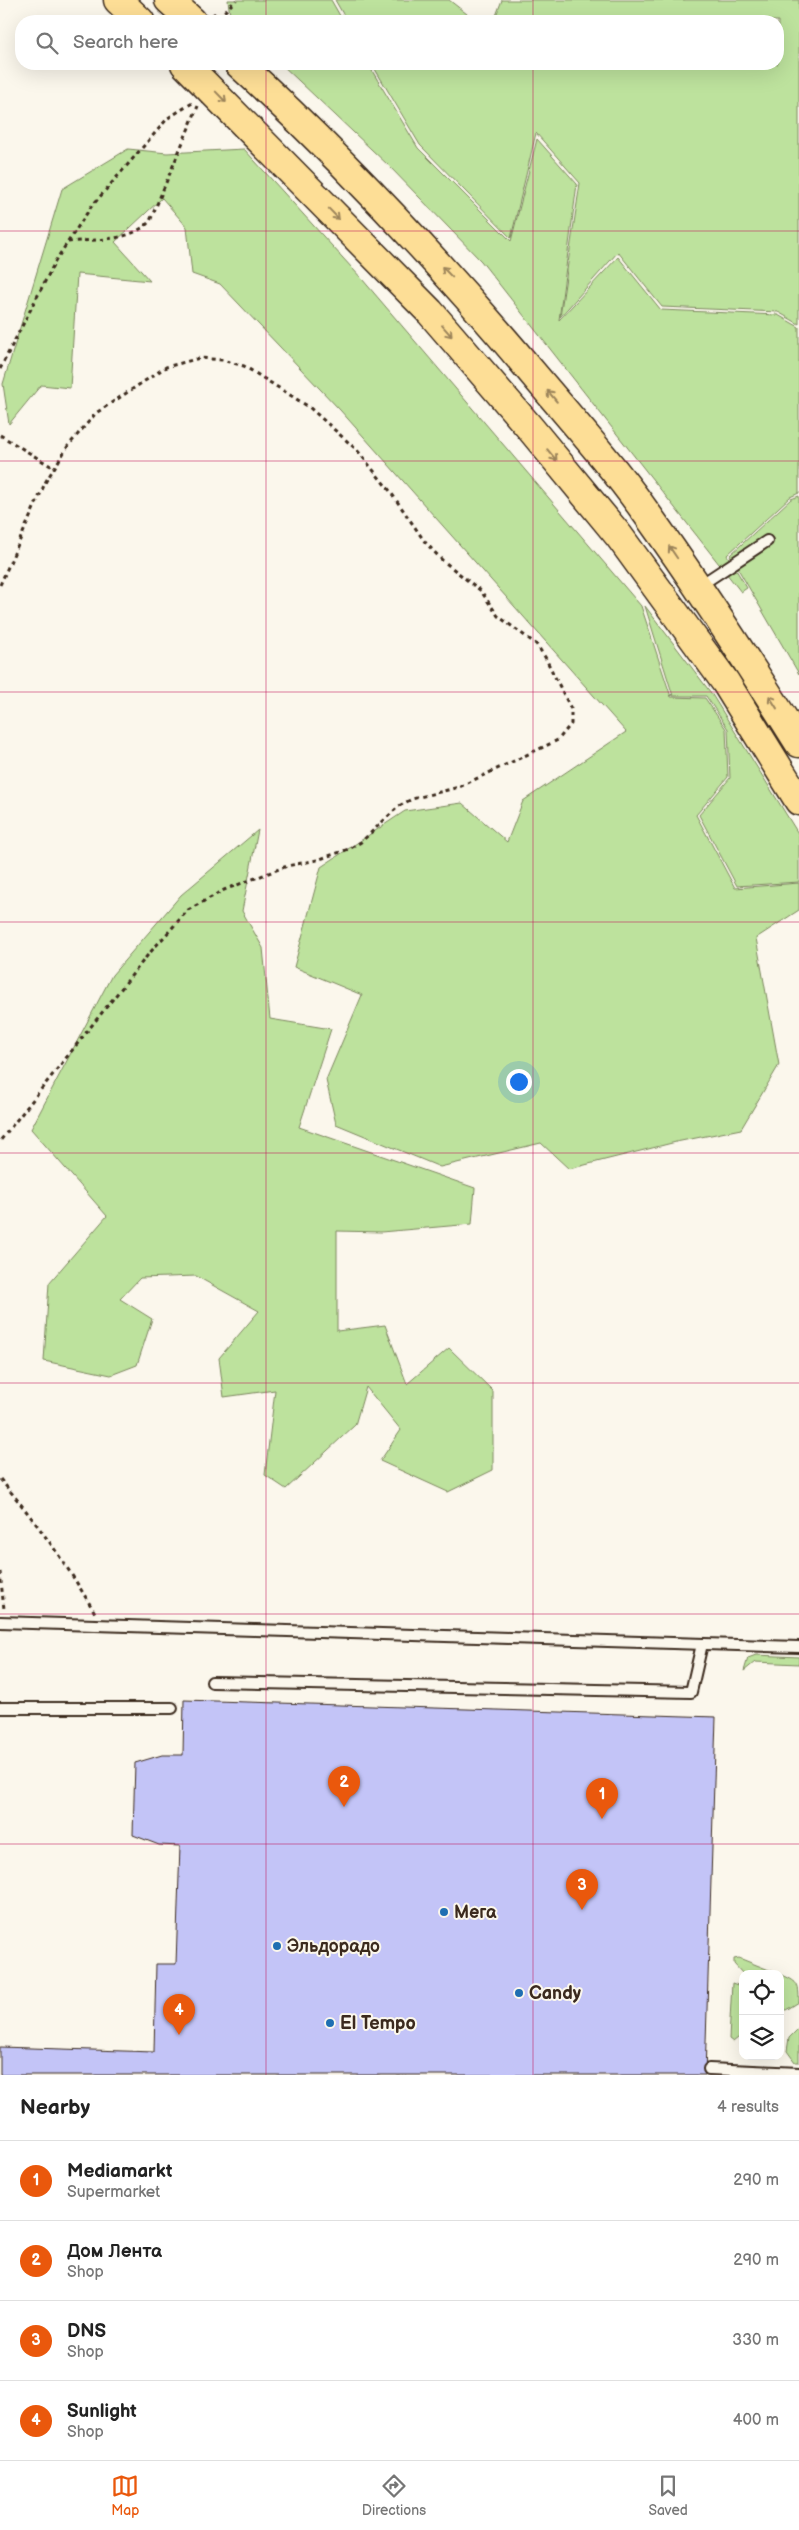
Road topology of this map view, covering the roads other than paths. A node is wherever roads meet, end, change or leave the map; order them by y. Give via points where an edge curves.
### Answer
1 (118, 0) edge
2 (169, 0) edge
3 (134, 15) edge
4 (197, 15) edge
5 (192, 70) edge
6 (246, 70) edge
7 (767, 540) dead end
8 (697, 588) junction
9 (799, 743) edge
10 (799, 801) edge
11 (2, 1622) edge
12 (702, 1644) junction
13 (799, 1647) edge
14 (212, 1682) dead end
15 (0, 1708) edge
16 (172, 1708) dead end
17 (709, 2069) dead end
18 (799, 2073) edge

1 - 3 main road
2 - 4 main road
5 -> 10 main road via 430,312 537,436 619,536 726,683
8 -> 6 main road via 646,512 460,286 303,123
7 - 8 lane
9 -> 8 main road
11 - 12 lane
12 - 13 lane
12 - 14 lane via 691,1692
15 - 16 lane
17 - 18 lane

